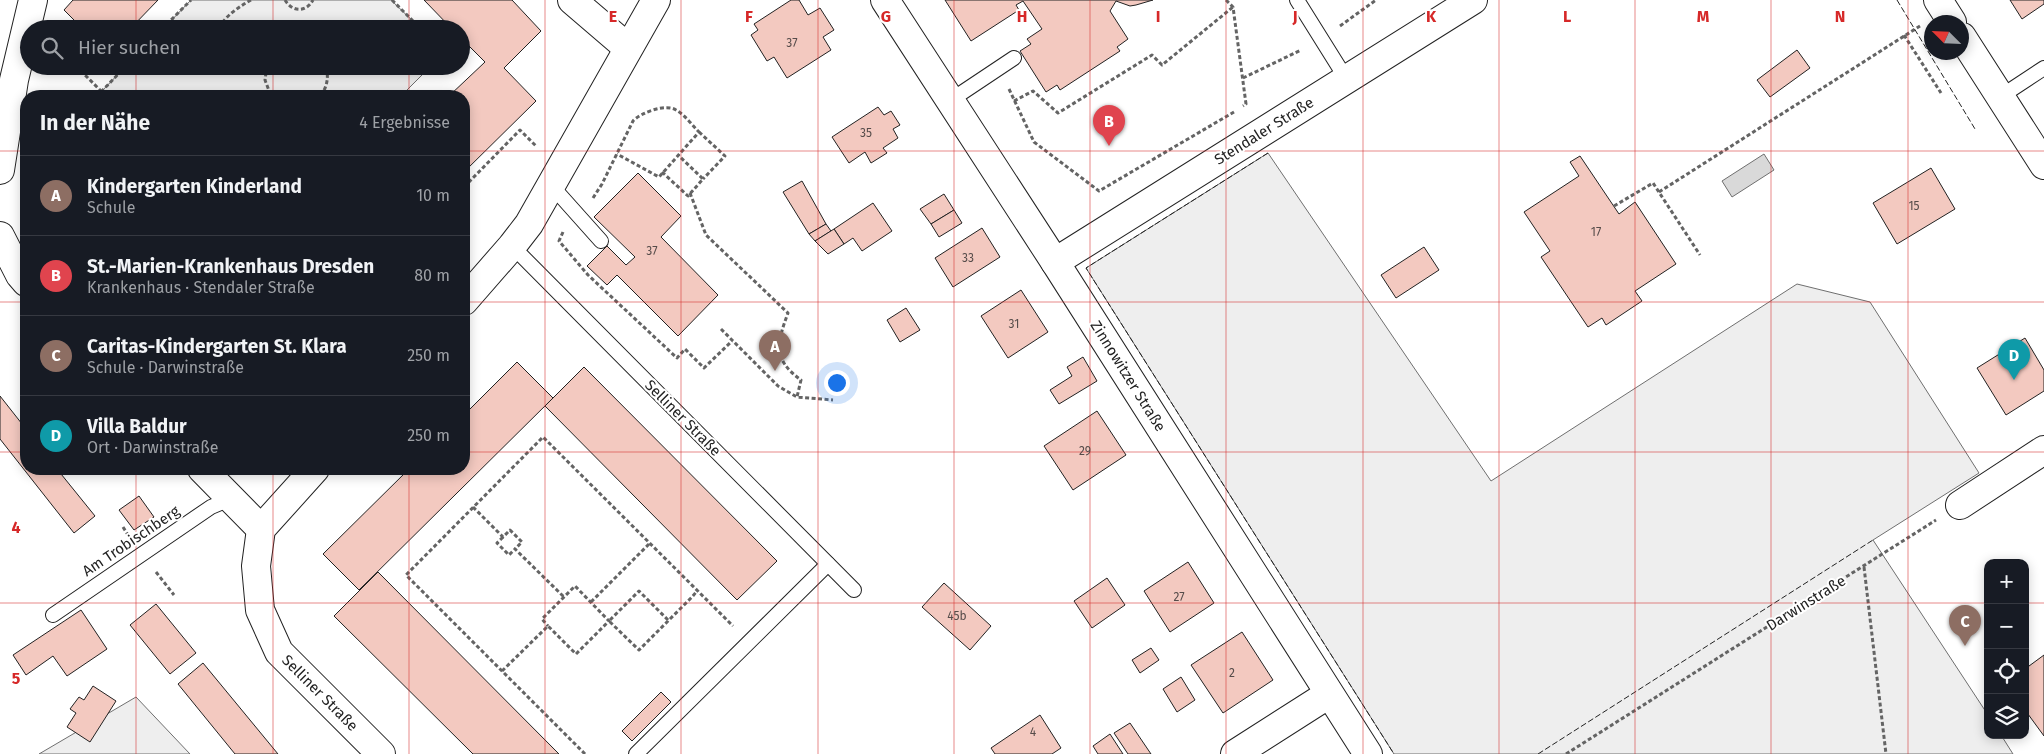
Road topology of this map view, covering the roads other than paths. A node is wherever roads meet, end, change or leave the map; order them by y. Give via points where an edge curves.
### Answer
1 (33, 0) edge
2 (572, 0) edge
3 (656, 0) edge
4 (885, 0) edge
5 (1298, 0) edge
6 (1473, 0) edge
7 (1938, 0) edge
8 (1948, 15) edge
9 (28, 20) edge
10 (628, 48) junction
11 (1969, 48) edge
12 (20, 55) edge
13 (1014, 58) dead end
14 (2044, 68) edge
15 (1347, 80) junction
16 (2000, 97) junction
17 (950, 100) junction
18 (2044, 165) edge
19 (0, 170) edge
20 (555, 177) junction
21 (0, 236) edge
22 (600, 241) dead end
23 (512, 246) junction
24 (1055, 262) junction
25 (20, 275) edge
26 (470, 294) edge
27 (2044, 450) edge
28 (208, 475) edge
29 (310, 475) edge
30 (230, 499) junction
31 (1960, 505) road end
32 (261, 529) junction
33 (828, 564) junction
34 (854, 590) dead end
35 (53, 615) dead end
36 (1329, 694) junction
37 (381, 754) edge
38 (636, 754) edge
39 (1235, 754) edge
40 (1368, 754) edge

1 - 9 street
2 - 10 street
3 - 10 street
4 - 17 street, Zinnowitzer Straße
5 - 15 lane
6 - 15 street, Stendaler Straße
7 - 8 street
10 - 20 street
11 - 16 street
12 - 19 street
13 - 17 lane
14 - 16 lane
15 - 24 street, Stendaler Straße
16 - 18 street
17 - 24 street, Zinnowitzer Straße
20 - 22 lane via 580,218
20 - 23 street via 529,224
21 - 25 street
23 - 26 street
23 - 33 lane, Selliner Straße
24 - 36 street, Zinnowitzer Straße
27 - 31 street
28 - 30 street
29 - 32 street
30 - 32 street
30 - 35 lane, Am Trobischberg via 211,507
32 - 37 street, Selliner Straße via 256,566 260,610 279,652
33 - 34 lane, Selliner Straße
33 - 38 lane
36 - 39 street
36 - 40 street, Zinnowitzer Straße

